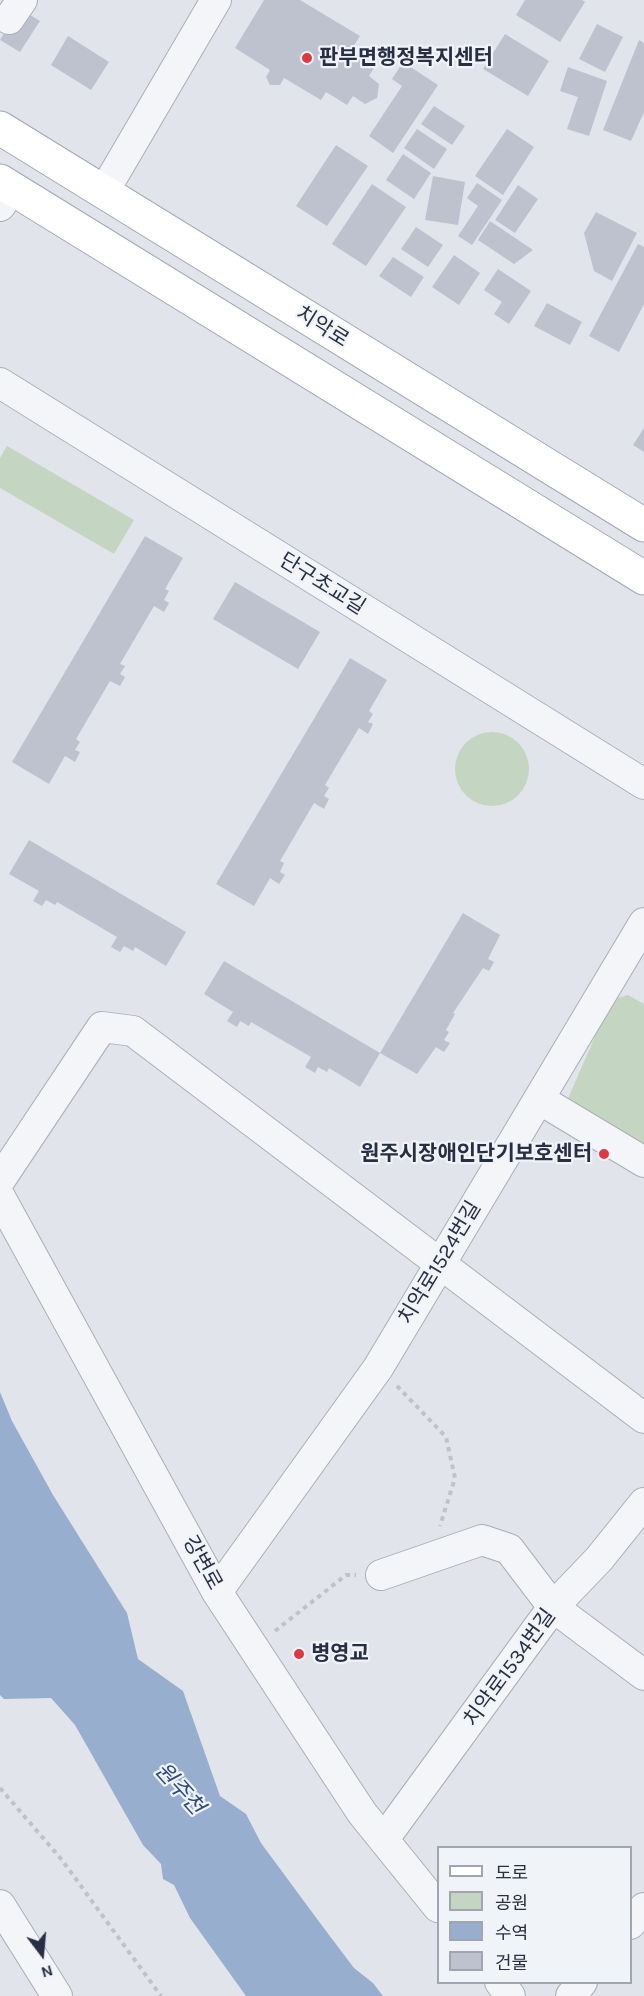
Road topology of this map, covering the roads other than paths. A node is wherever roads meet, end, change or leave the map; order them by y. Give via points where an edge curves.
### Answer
1 (216, 0) edge
2 (0, 128) edge
3 (4, 192) edge
4 (103, 193) junction
5 (0, 383) edge
6 (644, 525) edge
7 (644, 578) edge
8 (644, 784) edge
9 (644, 923) edge
10 (634, 966) edge
11 (538, 1100) junction
12 (644, 1161) edge
13 (0, 1179) edge
14 (0, 1197) edge
15 (440, 1261) junction
16 (644, 1418) edge
17 (639, 1520) edge
18 (381, 1575) dead end
19 (218, 1592) junction
20 (553, 1607) junction
21 (644, 1675) edge
22 (384, 1839) junction
23 (0, 1905) edge
24 (437, 1906) edge
25 (644, 1908) edge
26 (632, 1922) edge
27 (501, 1984) edge
28 (581, 1984) edge
29 (57, 1996) edge
30 (510, 1996) edge
31 (571, 1996) edge

1 - 4 street
2 - 4 main road, 치악로
3 - 7 main road
4 - 6 main road, 치악로
5 - 8 street, 단구초교길
9 - 10 street, 치악로1524번길
10 - 11 street, 치악로1524번길
11 - 12 street
11 - 15 street, 치악로1524번길
13 - 15 street via 102,1027 133,1031
14 - 19 street, 강변로
15 - 16 street
15 - 19 street, 치악로1524번길 via 378,1368
17 - 20 street, 치악로1534번길
18 - 20 street via 482,1540 509,1549
19 - 22 street, 강변로 via 362,1813
20 - 21 street
20 - 22 street, 치악로1534번길
22 - 24 street, 강변로
23 - 29 street
25 - 26 street
27 - 30 street
28 - 31 street

